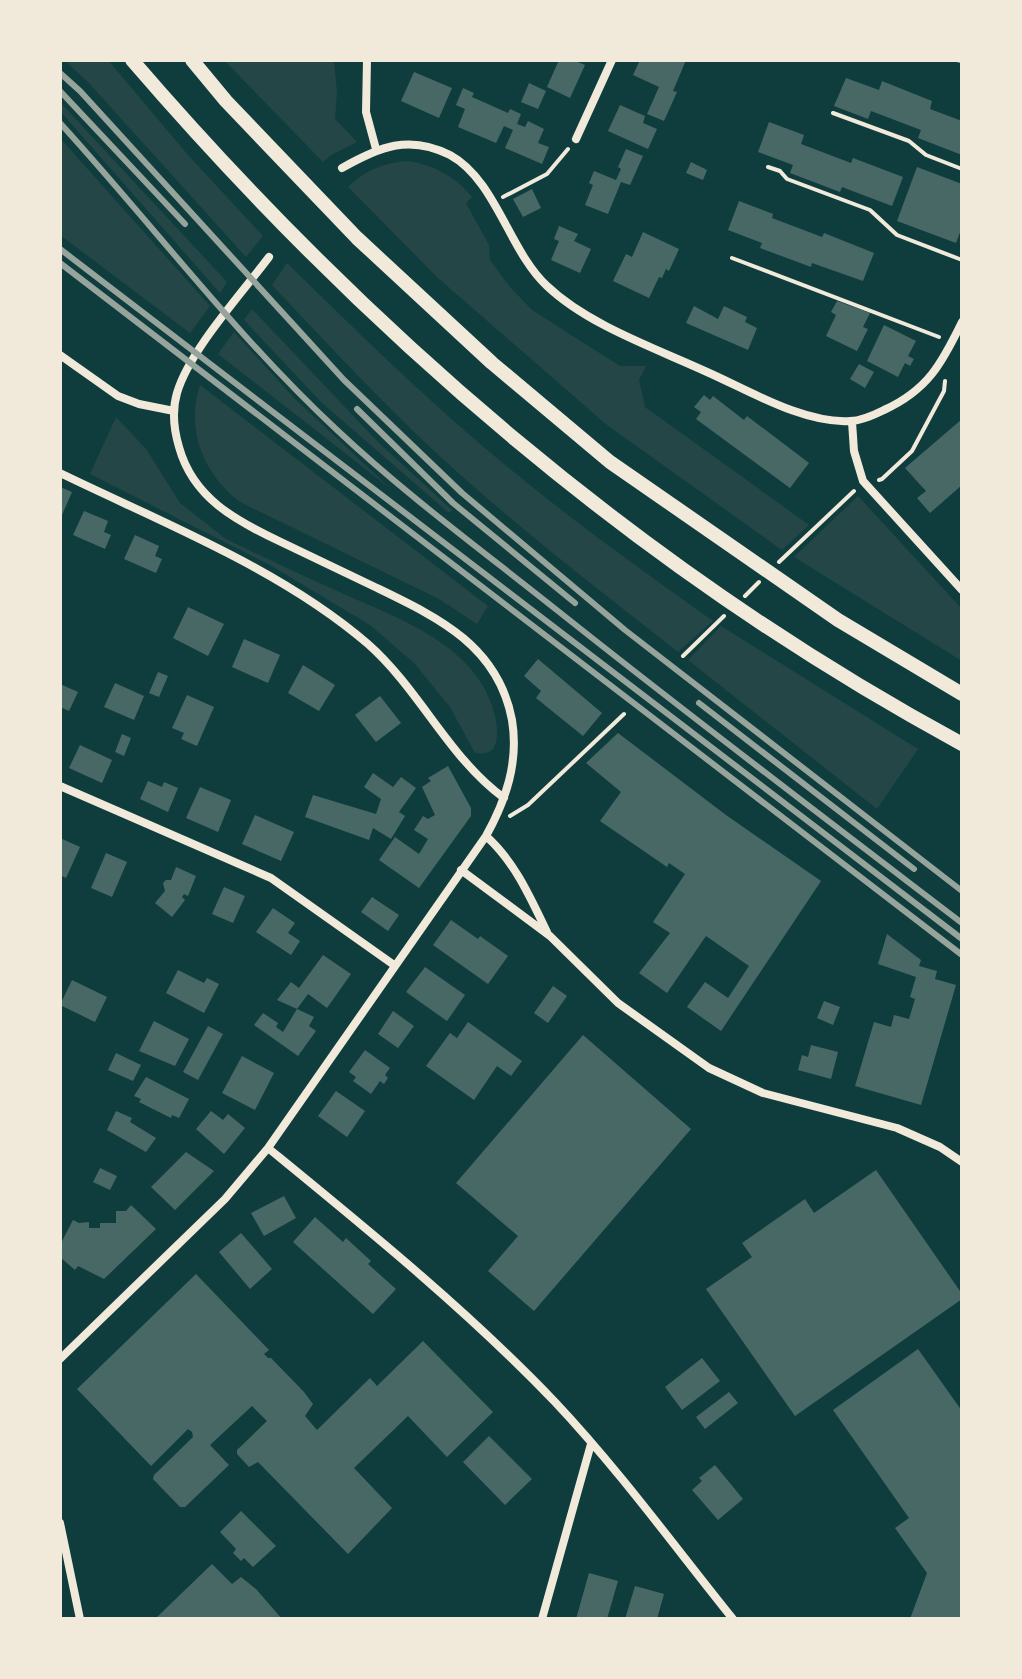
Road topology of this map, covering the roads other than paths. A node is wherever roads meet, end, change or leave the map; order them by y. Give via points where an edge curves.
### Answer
1 (132, 60) edge
2 (192, 60) edge
3 (367, 60) edge
4 (612, 60) edge
5 (576, 139) road end
6 (376, 149) junction
7 (342, 168) dead end
8 (269, 257) dead end
9 (962, 322) edge
10 (60, 355) edge
11 (174, 411) junction
12 (852, 422) junction
13 (60, 473) edge
14 (962, 590) edge
15 (962, 694) edge
16 (962, 744) edge
17 (60, 786) edge
18 (504, 798) junction
19 (486, 836) junction
20 (461, 870) junction
21 (550, 936) junction
22 (394, 965) junction
23 (268, 1148) junction
24 (962, 1162) edge
25 (60, 1359) edge
26 (591, 1444) junction
27 (60, 1523) edge
28 (80, 1619) edge
29 (542, 1619) edge
30 (733, 1619) edge

1 - 16 highway via 253,196 390,330 580,493 820,660
2 - 15 highway via 357,238 492,363 610,462 838,620
3 - 6 street via 366,112
4 - 5 street
6 - 7 street
6 - 12 street via 429,146 453,157 477,177 530,268 590,317 797,412
8 - 11 street via 194,357
9 - 12 street via 920,390
10 - 11 street via 118,396
11 - 18 street via 184,466 201,492 223,511 414,606 474,647 509,704 515,737
12 - 14 street via 863,481
13 - 18 street via 255,568 311,602 368,644 407,685 475,775
17 - 22 street via 271,878
18 - 19 street
19 - 20 street
19 - 21 street via 503,852
20 - 21 street
20 - 22 street
21 - 24 street via 618,1003 709,1068 763,1093 897,1128
22 - 23 street
23 - 25 street via 225,1199
23 - 26 street via 480,1328
26 - 29 street
26 - 30 street
27 - 28 street

